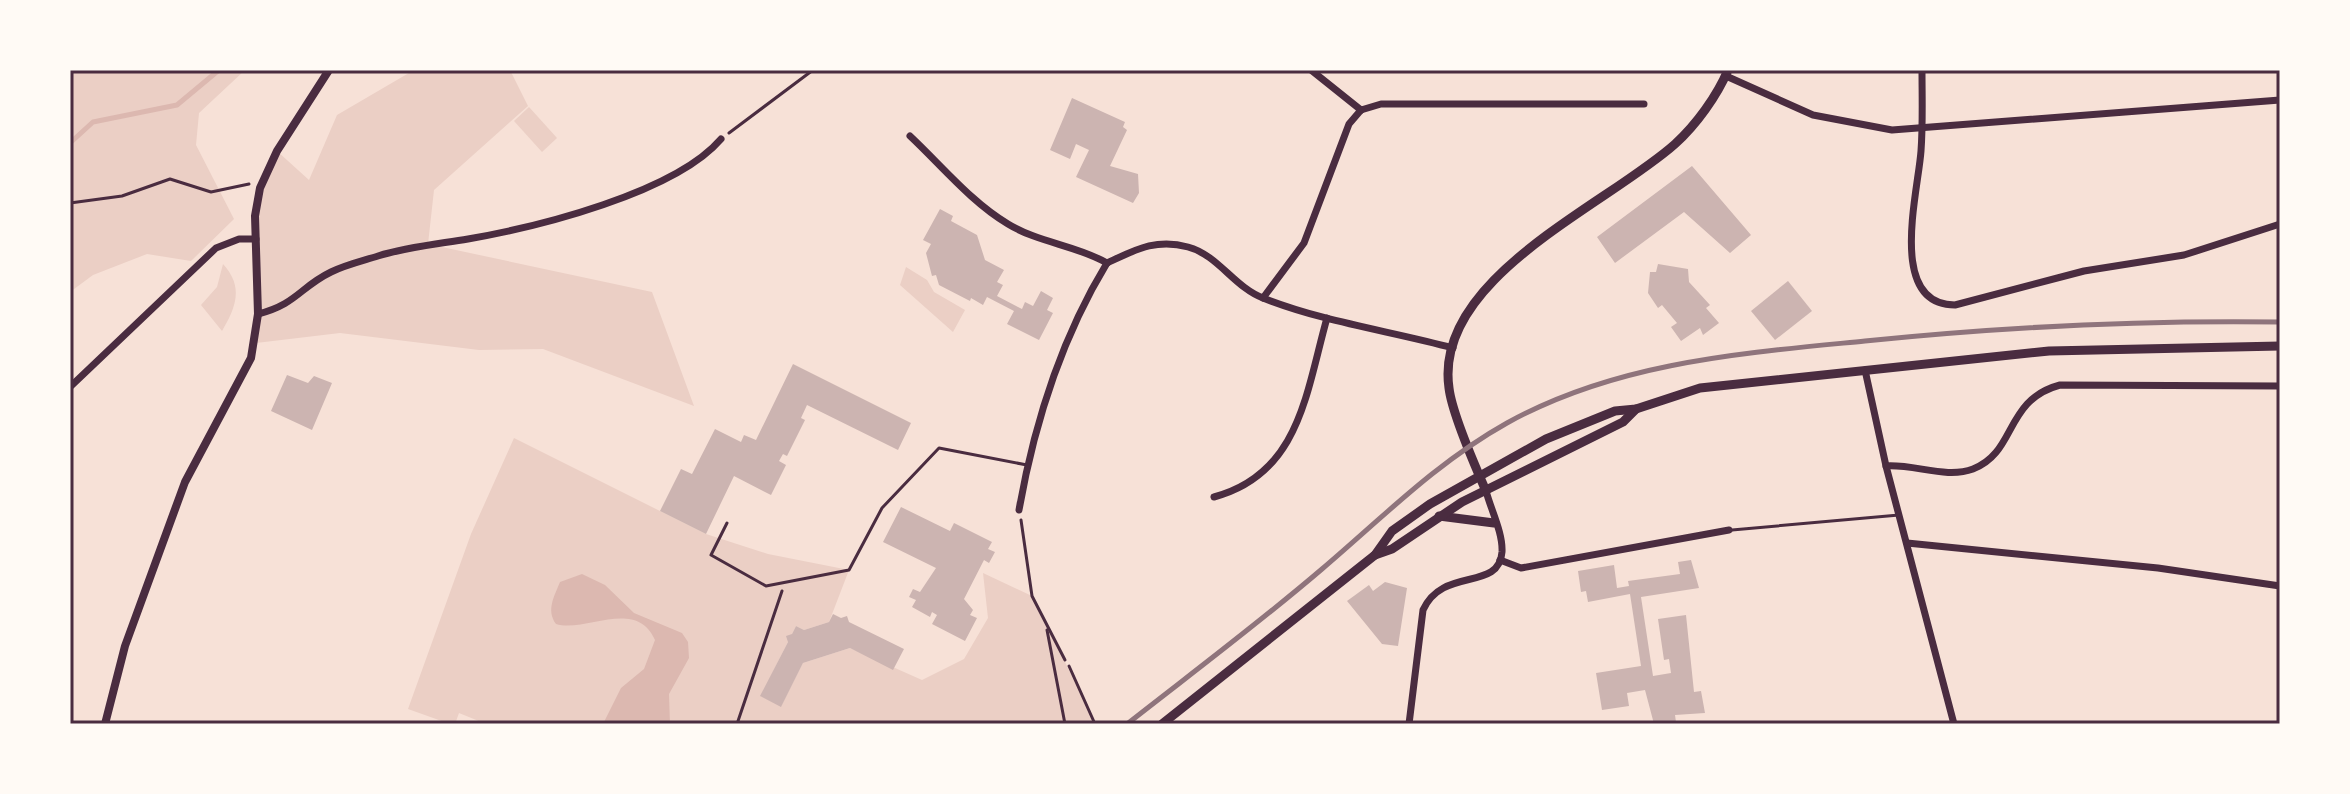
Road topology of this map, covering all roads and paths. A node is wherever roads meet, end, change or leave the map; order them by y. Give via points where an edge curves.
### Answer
1 (329, 70) edge
2 (813, 70) edge
3 (1311, 70) edge
4 (1922, 70) edge
5 (1727, 73) edge
6 (2280, 100) edge
7 (1644, 104) dead end
8 (1361, 110) junction
9 (1922, 129) junction
10 (910, 136) dead end
11 (721, 139) joint
12 (260, 188) junction
13 (70, 203) edge
14 (2280, 224) edge
15 (256, 239) junction
16 (1107, 263) junction
17 (1263, 298) junction
18 (258, 314) junction
19 (1327, 318) junction
20 (2280, 346) edge
21 (1453, 348) junction
22 (1865, 370) junction
23 (2280, 386) edge
24 (70, 387) edge
25 (1636, 409) junction
26 (1027, 465) junction
27 (1886, 466) junction
28 (1479, 475) junction
29 (1486, 491) junction
30 (1214, 497) dead end
31 (1019, 510) joint
32 (1899, 515) junction
33 (1439, 516) junction
34 (727, 523) dead end
35 (1494, 523) junction
36 (1729, 530) joint
37 (1907, 543) junction
38 (1375, 555) junction
39 (1500, 560) junction
40 (785, 582) junction
41 (2280, 586) edge
42 (1046, 625) junction
43 (1069, 666) joint
44 (105, 724) edge
45 (737, 724) edge
46 (1065, 724) edge
47 (1095, 724) edge
48 (1162, 724) edge
49 (1409, 724) edge
50 (1954, 724) edge

1 - 12 street via 277,151
2 - 11 path
3 - 8 street
4 - 9 street
5 - 9 street via 1813,115 1857,125
5 - 21 main road via 1676,143 1495,278 1472,305
6 - 9 street
7 - 8 street via 1381,104
8 - 17 street via 1349,124 1304,243
9 - 14 street via 1910,246 1924,293 1940,305 2084,271 2184,255
10 - 16 street via 1009,225
11 - 18 street via 679,172 618,199 500,233 380,255 330,272 284,307
12 - 13 path via 246,183 211,192 170,179 122,196
12 - 15 street
15 - 18 street
15 - 24 street via 216,248
16 - 17 street via 1138,246 1188,247
16 - 26 street via 1054,380
17 - 19 street
18 - 44 street via 251,358 185,482 125,646
19 - 21 street
19 - 30 street via 1288,444 1247,484
20 - 22 main road via 2063,350
21 - 28 main road via 1448,386
22 - 25 main road via 1700,388
22 - 27 street
23 - 27 street via 2060,385 2027,402 1992,458 1976,468 1951,473
25 - 28 main road via 1586,422
25 - 29 main road via 1623,422
26 - 31 street
26 - 40 lane via 939,448 882,508 849,570
27 - 32 street
28 - 29 main road
28 - 38 main road via 1392,531
29 - 33 main road
29 - 35 street
31 - 42 path via 1032,596
32 - 36 lane
32 - 37 street
33 - 35 main road
33 - 38 main road
34 - 40 lane via 711,555 766,586
35 - 39 street
36 - 39 street via 1521,568
37 - 41 street
37 - 50 street
38 - 48 main road
39 - 49 street via 1492,572 1452,582 1428,598
40 - 45 path
42 - 43 path
42 - 46 path
43 - 47 lane

